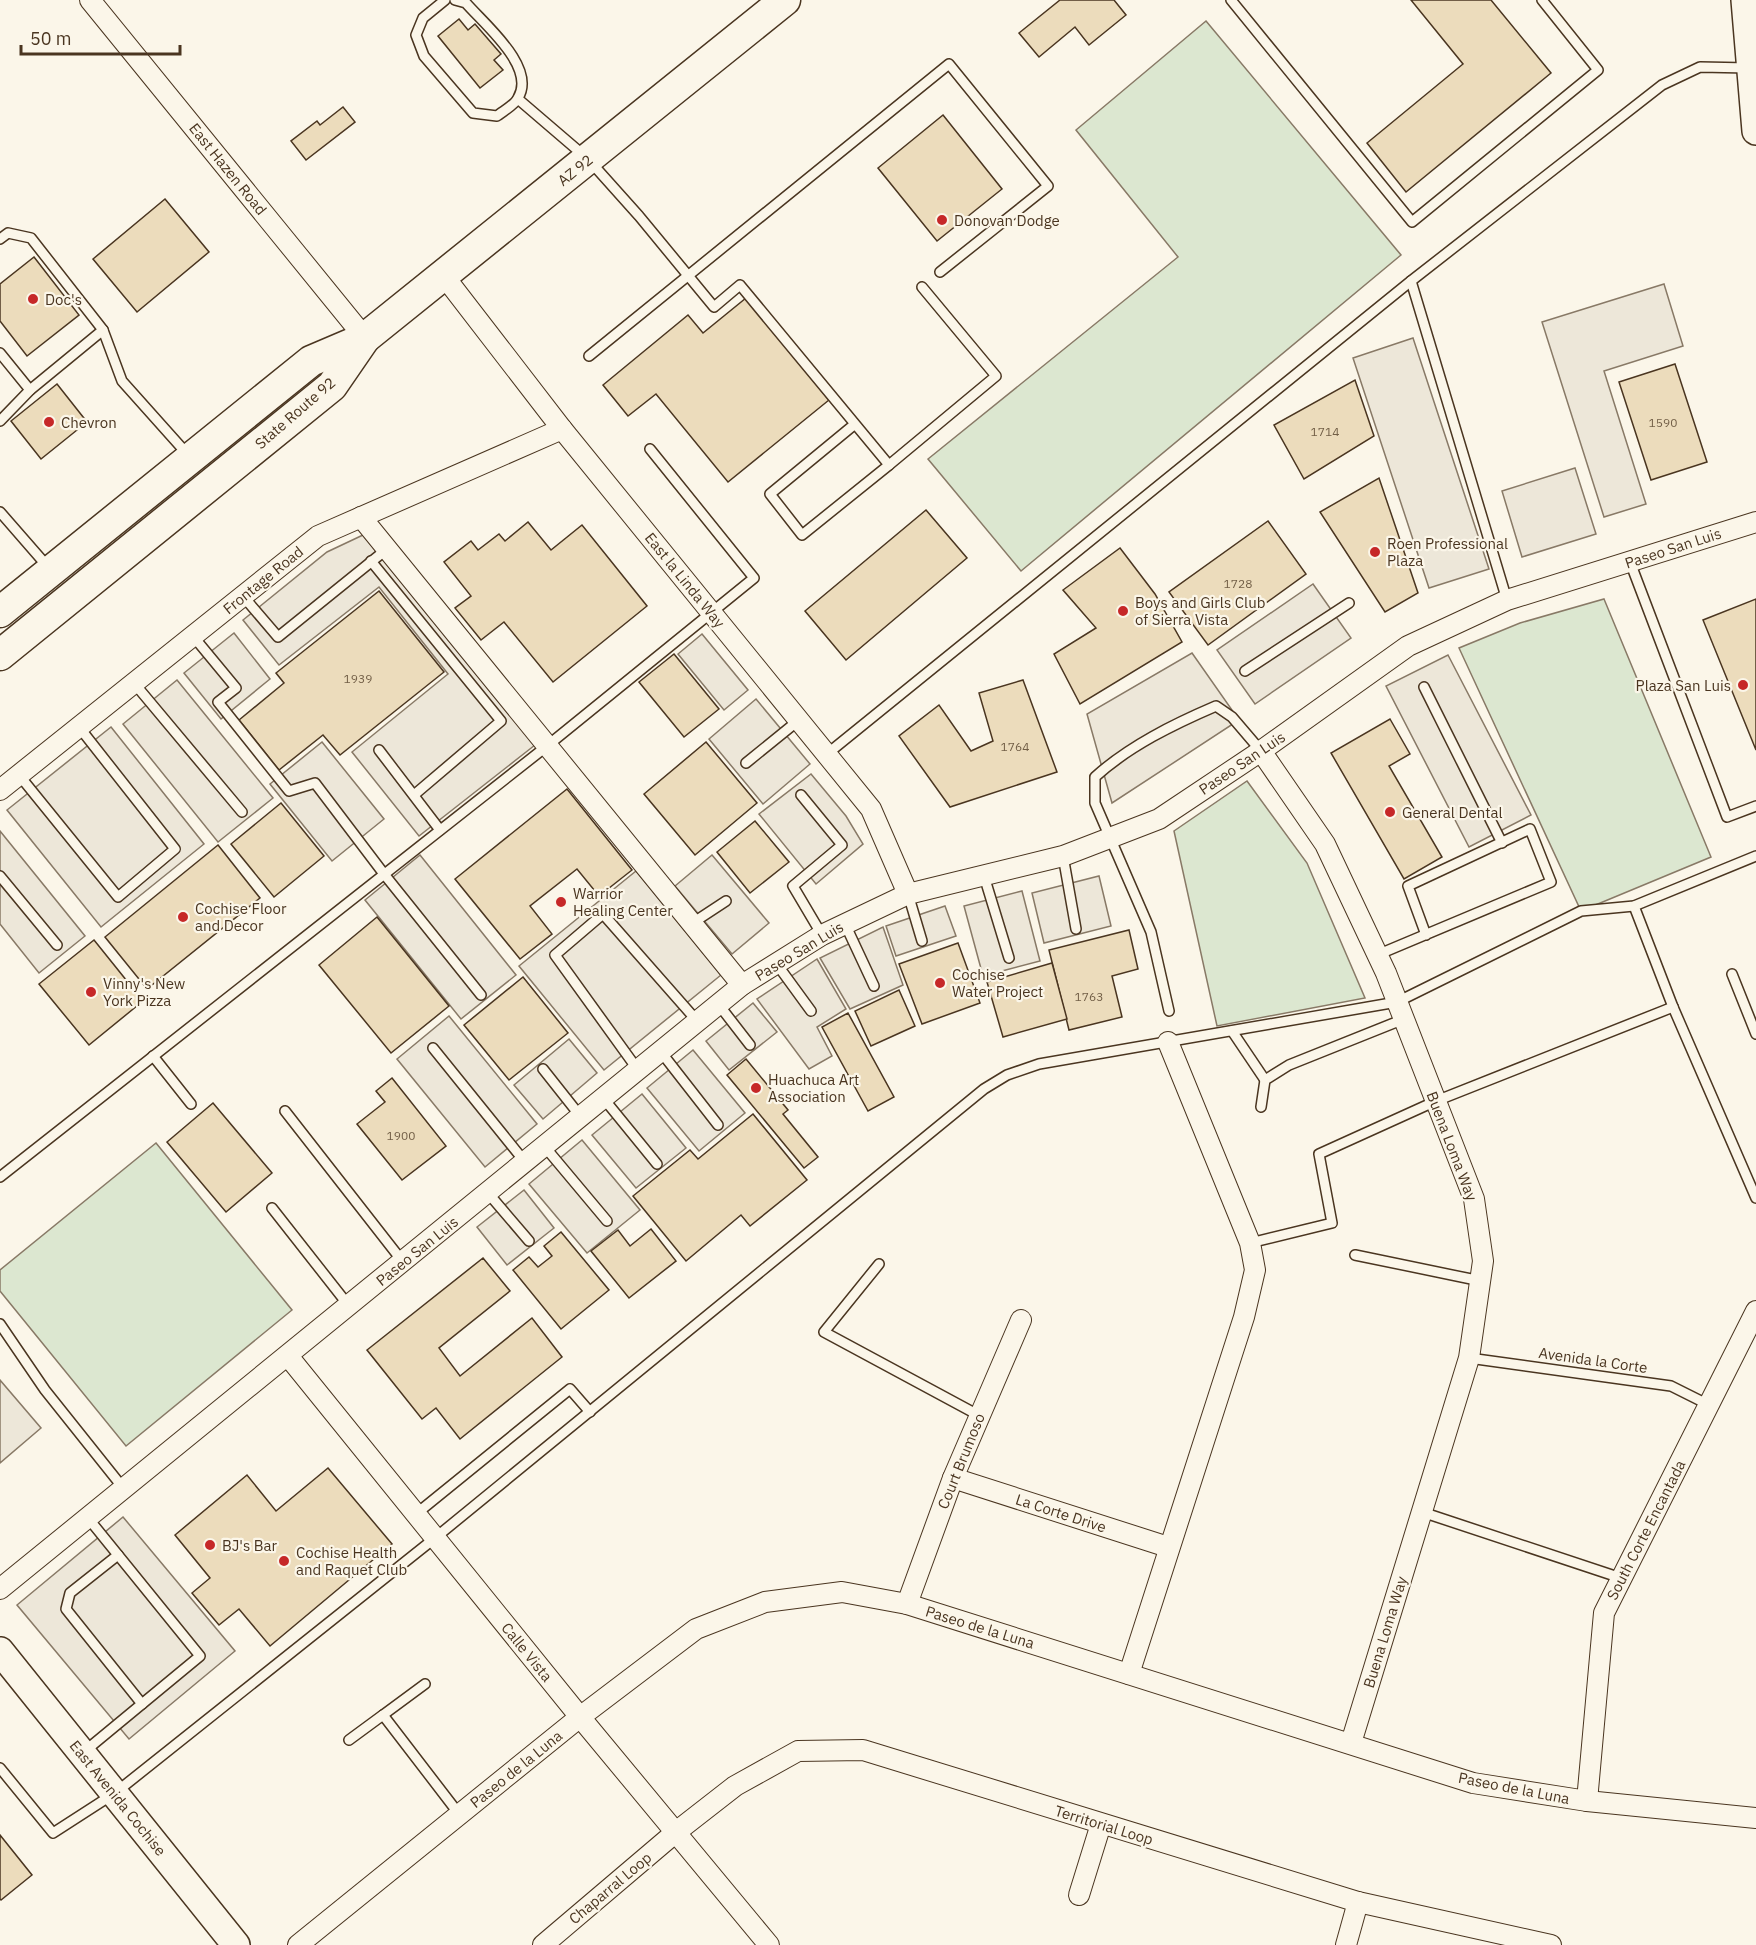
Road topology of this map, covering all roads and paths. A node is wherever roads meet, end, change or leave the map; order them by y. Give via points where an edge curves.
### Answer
1 (90, 0) edge
2 (445, 0) edge
3 (455, 0) edge
4 (785, 0) edge
5 (1231, 0) edge
6 (1542, 0) edge
7 (1745, 0) edge
8 (1751, 68) junction
9 (518, 99) junction
10 (1756, 131) edge
11 (588, 159) junction
12 (0, 238) edge
13 (940, 272) dead end
14 (444, 276) junction
15 (686, 276) junction
16 (1411, 281) junction
17 (922, 287) dead end
18 (103, 330) junction
19 (365, 338) junction
20 (0, 353) edge
21 (589, 356) dead end
22 (30, 390) junction
23 (0, 421) edge
24 (855, 424) junction
25 (562, 429) junction
26 (650, 449) dead end
27 (191, 458) junction
28 (889, 465) junction
29 (0, 512) edge
30 (361, 517) junction
31 (1756, 522) edge
32 (387, 549) junction
33 (371, 561) junction
34 (1630, 562) junction
35 (52, 571) junction
36 (73, 596) junction
37 (243, 596) junction
38 (1507, 600) junction
39 (1349, 603) dead end
40 (0, 612) edge
41 (711, 613) junction
42 (193, 636) junction
43 (0, 655) edge
44 (1245, 671) dead end
45 (134, 683) junction
46 (1424, 687) dead end
47 (799, 720) junction
48 (79, 727) junction
49 (547, 746) junction
50 (379, 750) dead end
51 (1262, 751) junction
52 (827, 754) junction
53 (746, 763) dead end
54 (19, 775) junction
55 (0, 790) edge
56 (414, 795) junction
57 (801, 795) dead end
58 (1756, 806) edge
59 (242, 812) dead end
60 (440, 830) junction
61 (1112, 836) junction
62 (1502, 843) junction
63 (1063, 856) junction
64 (1756, 856) edge
65 (384, 874) junction
66 (0, 876) edge
67 (984, 876) junction
68 (908, 894) junction
69 (726, 901) dead end
70 (1634, 906) junction
71 (691, 924) junction
72 (845, 924) junction
73 (1076, 929) dead end
74 (822, 934) junction
75 (1426, 935) junction
76 (922, 941) dead end
77 (57, 945) dead end
78 (1377, 955) junction
79 (1009, 958) dead end
80 (776, 963) junction
81 (1732, 974) dead end
82 (742, 985) junction
83 (874, 986) dead end
84 (482, 994) dead end
85 (719, 1005) junction
86 (1673, 1007) junction
87 (811, 1011) dead end
88 (1169, 1011) dead end
89 (1400, 1011) junction
90 (698, 1022) junction
91 (1232, 1031) junction
92 (1756, 1034) edge
93 (1168, 1042) junction
94 (750, 1045) dead end
95 (433, 1048) dead end
96 (661, 1052) junction
97 (153, 1056) junction
98 (543, 1069) dead end
99 (638, 1070) junction
100 (1265, 1080) junction
101 (604, 1099) junction
102 (1436, 1101) junction
103 (191, 1104) dead end
104 (1261, 1107) dead end
105 (285, 1111) dead end
106 (581, 1117) junction
107 (718, 1125) dead end
108 (545, 1147) junction
109 (525, 1162) junction
110 (657, 1164) dead end
111 (0, 1177) edge
112 (488, 1193) junction
113 (1756, 1198) edge
114 (272, 1208) dead end
115 (607, 1221) dead end
116 (529, 1241) dead end
117 (1250, 1243) junction
118 (1355, 1255) dead end
119 (403, 1263) junction
120 (879, 1264) dead end
121 (1480, 1281) junction
122 (350, 1306) junction
123 (1756, 1311) edge
124 (1021, 1320) dead end
125 (0, 1324) edge
126 (288, 1356) junction
127 (1469, 1358) junction
128 (1709, 1405) junction
129 (590, 1412) junction
130 (980, 1416) junction
131 (953, 1479) junction
132 (124, 1489) junction
133 (1422, 1512) junction
134 (416, 1514) junction
135 (88, 1518) junction
136 (435, 1538) junction
137 (1168, 1547) junction
138 (118, 1555) junction
139 (1622, 1578) junction
140 (0, 1589) edge
141 (906, 1604) junction
142 (0, 1651) edge
143 (1129, 1674) junction
144 (425, 1684) dead end
145 (142, 1704) junction
146 (383, 1715) junction
147 (580, 1717) junction
148 (349, 1740) dead end
149 (1352, 1743) junction
150 (83, 1753) junction
151 (0, 1768) edge
152 (115, 1793) junction
153 (1587, 1801) junction
154 (459, 1814) junction
155 (1756, 1818) edge
156 (1101, 1824) junction
157 (676, 1832) junction
158 (1079, 1895) dead end
159 (1358, 1902) junction
160 (1531, 1944) edge
161 (236, 1945) edge
162 (298, 1945) edge
163 (543, 1945) edge
164 (769, 1945) edge
165 (1346, 1945) edge
166 (1551, 1945) edge

1 - 19 street, East Hazen Road
2 - 9 lane via 423,18 416,35 424,57 473,113 497,116
3 - 9 lane via 465,3 518,62 522,80
4 - 11 main road, AZ 92 / AZ 92
5 - 6 lane via 1412,222 1598,70
7 - 8 street
8 - 10 street
8 - 16 lane via 1700,67 1662,85
9 - 11 lane
11 - 14 main road, AZ 92 / AZ 92
11 - 15 lane
12 - 18 lane via 8,233 31,238
13 - 15 lane via 1048,186 949,64
14 - 19 main road, AZ 92 / AZ 92
14 - 25 street, East la Linda Way
15 - 21 lane
15 - 24 lane via 714,307 740,285
16 - 38 lane
16 - 52 lane
17 - 28 lane via 996,376
18 - 22 lane
18 - 27 lane via 122,381
19 - 27 main road, State Route 92 / AZ 92 via 310,361
19 - 36 main road, State Route 92 / AZ 92 via 332,386
20 - 22 lane
22 - 23 lane
24 - 28 lane
24 - 28 lane via 770,494 802,535
25 - 30 street, Frontage Road
25 - 41 street, East la Linda Way
26 - 41 lane via 754,578
27 - 35 main road, State Route 92 / AZ 92
29 - 35 lane
30 - 32 street
30 - 37 street, Frontage Road via 318,536
31 - 34 street, Paseo San Luis
32 - 33 lane
32 - 49 street
33 - 37 lane via 278,637
33 - 56 lane via 501,721
34 - 38 street, Paseo San Luis
34 - 58 lane via 1727,816
35 - 36 main road
35 - 40 main road, State Route 92 / AZ 92
36 - 43 main road, State Route 92 / AZ 92
37 - 42 street, Frontage Road
38 - 51 street, Paseo San Luis via 1408,646
39 - 44 lane
41 - 47 street, East la Linda Way
41 - 49 lane
42 - 45 street, Frontage Road
42 - 65 lane via 236,688 218,702 232,720 289,791 315,783
45 - 48 street, Frontage Road
45 - 59 lane
46 - 62 lane
47 - 52 street, East la Linda Way
47 - 53 lane
48 - 54 street, Frontage Road
48 - 54 lane via 176,849 118,897
49 - 60 lane
49 - 71 street
50 - 56 lane
51 - 61 street, Paseo San Luis via 1159,819
51 - 61 lane via 1232,717 1216,706 1180,721 1109,764 1095,777 1095,802
51 - 78 street, Buena Loma Way via 1325,844
52 - 68 street, East la Linda Way via 871,809
54 - 55 street, Frontage Road
56 - 60 lane
57 - 74 lane via 842,845 793,886
60 - 65 lane
61 - 63 street, Paseo San Luis
61 - 88 lane via 1151,932
62 - 75 lane via 1408,886
62 - 75 lane via 1530,830 1551,882
63 - 67 street, Paseo San Luis
63 - 73 lane
64 - 70 lane
65 - 84 lane
65 - 97 lane
66 - 77 lane
67 - 68 street, Paseo San Luis
67 - 79 lane
68 - 72 street, Paseo San Luis
68 - 76 lane
69 - 71 lane
70 - 86 lane
70 - 89 lane via 1581,911
71 - 82 street
72 - 74 street, Paseo San Luis
72 - 83 lane
74 - 80 street, Paseo San Luis
75 - 78 lane
78 - 89 street, Buena Loma Way
80 - 82 street, Paseo San Luis
80 - 87 lane
81 - 92 lane
82 - 85 street, Paseo San Luis
85 - 90 street, Paseo San Luis
85 - 94 lane
86 - 102 lane
86 - 113 lane
89 - 91 lane
89 - 100 lane
89 - 102 street, Buena Loma Way
90 - 96 street, Paseo San Luis
90 - 99 lane via 603,915 595,921 555,955
91 - 93 lane
91 - 100 lane
93 - 117 street
93 - 129 lane via 1039,1064 1007,1075 984,1089
95 - 109 lane
96 - 99 street, Paseo San Luis
96 - 107 lane
97 - 103 lane
97 - 111 lane
98 - 106 lane
99 - 101 street, Paseo San Luis
100 - 104 lane
101 - 106 street, Paseo San Luis
101 - 110 lane
102 - 117 lane via 1319,1154 1332,1223
102 - 121 street, Buena Loma Way via 1474,1199 1483,1261
105 - 119 lane
106 - 108 street, Paseo San Luis
108 - 109 street, Paseo San Luis
108 - 115 lane
109 - 112 street, Paseo San Luis
112 - 116 lane
112 - 119 street, Paseo San Luis
114 - 122 lane
117 - 137 street via 1255,1270 1244,1317
118 - 121 lane
119 - 122 street, Paseo San Luis
120 - 130 lane via 824,1332
121 - 127 street, Buena Loma Way
122 - 126 street, Paseo San Luis
123 - 128 street, South Corte Encantada
124 - 130 street, Court Brumoso
125 - 132 lane via 45,1390
126 - 132 street, Paseo San Luis
126 - 134 street, Calle Vista
127 - 128 lane, Avenida la Corte via 1671,1386
127 - 133 street, Buena Loma Way
128 - 139 street, South Corte Encantada
129 - 134 lane via 570,1389
129 - 136 lane
130 - 131 street, Court Brumoso
131 - 137 street, La Corte Drive
131 - 141 street, Court Brumoso
132 - 135 street, Paseo San Luis
133 - 139 lane
133 - 149 street, Buena Loma Way
134 - 136 street, Calle Vista
135 - 138 lane
135 - 140 street, Paseo San Luis
136 - 147 street, Calle Vista
136 - 152 lane
137 - 143 street
138 - 145 lane via 70,1593 66,1610
138 - 145 lane via 200,1656
139 - 153 street, South Corte Encantada via 1604,1613
141 - 143 street, Paseo de la Luna
141 - 147 street, Paseo de la Luna via 842,1592 765,1602 696,1629
142 - 150 street, East Avenida Cochise
143 - 149 street, Paseo de la Luna
144 - 146 lane
145 - 150 lane
146 - 148 lane
146 - 154 lane
147 - 154 street, Paseo de la Luna
147 - 157 street, Calle Vista
149 - 153 street, Paseo de la Luna via 1473,1783
150 - 152 street, East Avenida Cochise
151 - 152 lane via 53,1833
152 - 161 street, East Avenida Cochise
153 - 155 street, Paseo de la Luna
154 - 162 street, Paseo de la Luna
156 - 157 street, Territorial Loop via 863,1750 798,1751 735,1786
156 - 158 street
156 - 159 street, Territorial Loop
157 - 163 street, Chaparral Loop
157 - 164 street, Calle Vista
159 - 160 street, Territorial Loop
159 - 165 street
160 - 166 street, Territorial Loop

